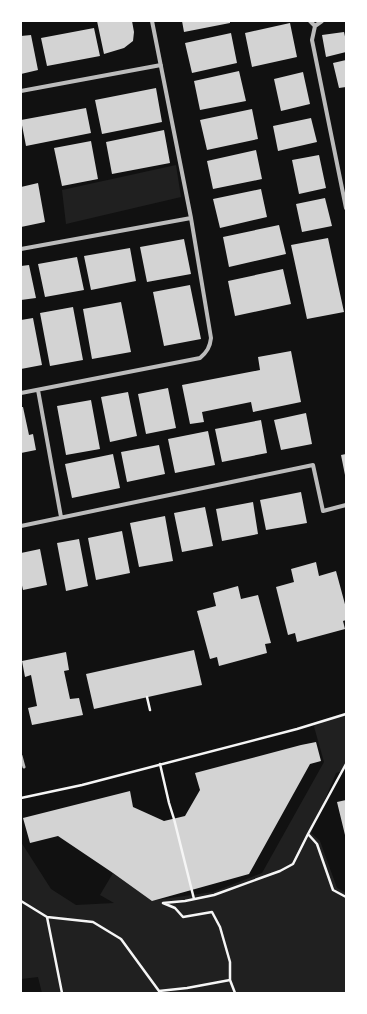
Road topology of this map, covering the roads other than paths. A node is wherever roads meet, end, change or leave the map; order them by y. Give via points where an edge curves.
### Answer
1 (152, 21) edge
2 (310, 21) edge
3 (322, 21) edge
4 (315, 26) junction
5 (161, 65) junction
6 (21, 91) edge
7 (346, 208) edge
8 (191, 218) junction
9 (21, 249) edge
10 (38, 390) junction
11 (21, 393) edge
12 (346, 505) edge
13 (61, 517) junction
14 (21, 526) edge
15 (21, 756) edge
16 (24, 767) dead end

1 - 5 street
2 - 4 street
3 - 4 street
4 - 7 street via 312,40
5 - 6 street
5 - 8 street
8 - 9 street
8 - 10 street via 211,338 210,347 204,354 200,358
10 - 11 street
10 - 13 street
12 - 13 street via 323,512 313,465
13 - 14 street
15 - 16 lane

